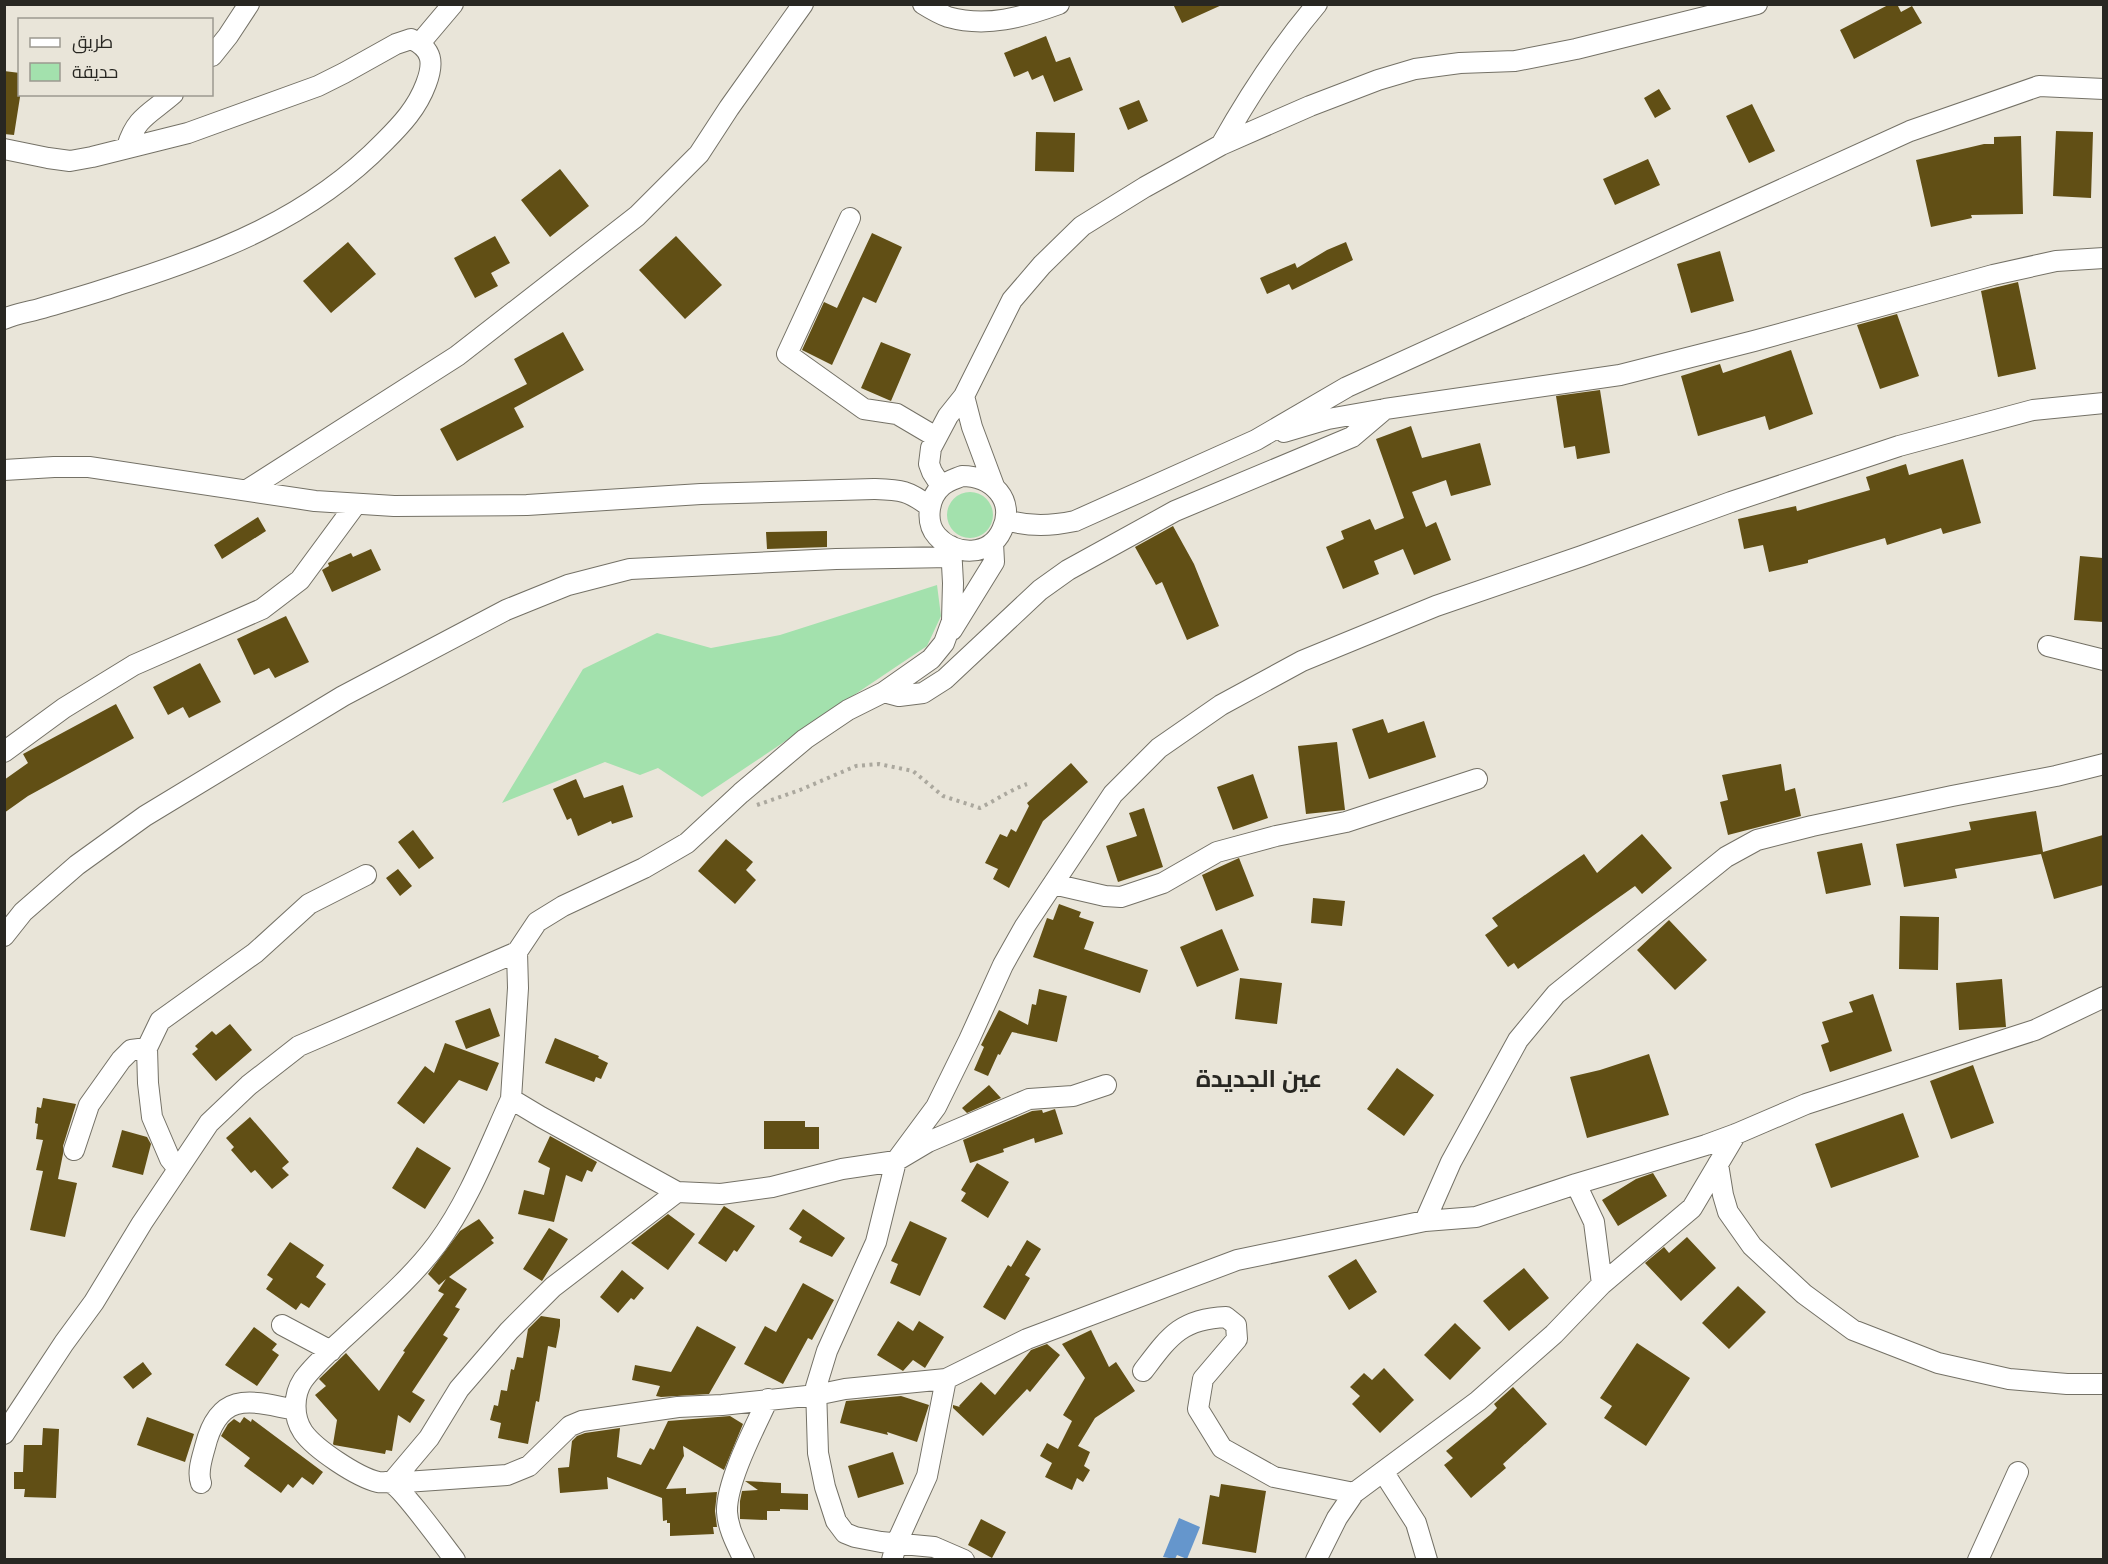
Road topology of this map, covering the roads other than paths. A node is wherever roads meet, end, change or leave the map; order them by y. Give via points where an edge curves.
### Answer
1 (249, 4) edge
2 (453, 4) edge
3 (802, 4) edge
4 (923, 4) edge
5 (1059, 4) edge
6 (1317, 4) edge
7 (1687, 4) edge
8 (1757, 4) edge
9 (1674, 24) junction
10 (420, 43) junction
11 (213, 55) edge
12 (2103, 89) edge
13 (170, 96) edge
14 (1221, 145) junction
15 (127, 147) junction
16 (4, 149) edge
17 (850, 218) dead end
18 (2103, 258) edge
19 (7, 314) edge
20 (964, 396) junction
21 (2103, 403) edge
22 (1385, 409) junction
23 (936, 437) junction
24 (1256, 440) junction
25 (4, 470) edge
26 (941, 486) junction
27 (994, 486) junction
28 (247, 490) junction
29 (356, 504) junction
30 (930, 507) junction
31 (1006, 520) junction
32 (993, 543) junction
33 (951, 552) junction
34 (944, 643) junction
35 (2048, 646) dead end
36 (2103, 660) edge
37 (884, 692) junction
38 (4, 752) edge
39 (2103, 764) edge
40 (1478, 779) dead end
41 (366, 875) dead end
42 (1053, 884) junction
43 (4, 936) edge
44 (517, 952) junction
45 (2103, 997) edge
46 (147, 1048) junction
47 (1106, 1085) dead end
48 (511, 1098) junction
49 (1736, 1134) junction
50 (74, 1150) dead end
51 (896, 1161) junction
52 (1718, 1164) junction
53 (178, 1169) junction
54 (1576, 1184) junction
55 (677, 1192) junction
56 (1425, 1221) junction
57 (1602, 1284) junction
58 (282, 1325) dead end
59 (331, 1351) junction
60 (1143, 1371) dead end
61 (946, 1379) junction
62 (2103, 1384) edge
63 (816, 1395) junction
64 (768, 1399) junction
65 (295, 1410) junction
66 (4, 1434) edge
67 (2018, 1472) dead end
68 (1384, 1473) junction
69 (201, 1483) dead end
70 (391, 1483) junction
71 (1354, 1493) junction
72 (895, 1551) edge
73 (455, 1560) edge
74 (744, 1560) edge
75 (964, 1560) edge
76 (1316, 1560) edge
77 (1427, 1560) edge
78 (1978, 1560) edge

1 - 11 street
2 - 10 street
3 - 28 street via 699,154 637,216 457,356
4 - 5 street via 948,17 1001,22
6 - 14 street via 1270,64
7 - 9 street
8 - 9 street
9 - 14 street via 1515,62 1415,69 1320,102
10 - 15 street via 411,39 396,44 318,86 239,115 188,133
10 - 19 street via 427,51 432,70 417,105 374,152 311,203 268,228 194,259 118,285
12 - 24 street via 2038,86 1910,131 1347,387
13 - 15 street via 138,122
14 - 20 street via 1082,226 1042,265 1012,300
15 - 16 street via 70,161
17 - 23 street via 786,354 864,409 897,414
18 - 22 street via 2056,261 1993,275 1620,375
20 - 23 street
20 - 27 street
21 - 42 street via 2033,410 1899,446 1436,606 1302,661 1221,705 1160,748 1113,794
22 - 24 street via 1328,419
22 - 37 street via 1352,437 1175,511 1068,570 1040,590 945,679 923,693 899,696
23 - 26 street via 929,464
24 - 31 street via 1075,522 1035,526
25 - 28 street via 90,467
26 - 27 street via 962,476 974,476
26 - 30 street
27 - 31 street via 1004,501
28 - 29 street
29 - 30 street via 527,505 701,494 899,489
29 - 38 street via 300,580 271,603 134,665 64,708
30 - 33 street via 936,535
31 - 32 street
32 - 33 street via 982,550
32 - 34 street via 994,562
33 - 34 street via 952,621
33 - 43 street via 630,569 568,585 506,610 343,696 145,816 77,865 23,912
34 - 37 street via 931,659
35 - 36 street
37 - 44 street via 848,710 805,740 687,843 537,922
39 - 56 street via 1812,826 1757,840 1726,857 1556,994 1530,1025 1451,1162
40 - 42 street via 1347,822 1217,852 1162,883 1121,897
41 - 46 street via 309,904 255,953 160,1021
42 - 51 street via 1003,965 936,1107
44 - 48 street
44 - 53 street via 300,1046 209,1123
45 - 49 street via 2035,1030 1806,1104
46 - 50 street via 131,1050 121,1060 89,1105
46 - 53 street via 152,1117
47 - 51 street via 1073,1096 1029,1098 928,1142
48 - 55 street
48 - 59 street via 464,1200 437,1245
49 - 52 street
49 - 54 street
51 - 55 street via 842,1169 772,1187 722,1194
51 - 63 street via 876,1242 827,1351
52 - 57 street via 1692,1208
52 - 62 street via 1728,1212 1752,1246 1803,1294 1853,1330 1938,1363 2009,1379
53 - 66 street
54 - 56 street via 1476,1217
54 - 57 street via 1594,1222
55 - 70 street via 553,1287 516,1324 459,1389 429,1437
56 - 61 street via 1237,1260 1027,1339
57 - 68 street via 1554,1334 1478,1401
58 - 59 street
59 - 65 street via 303,1381
60 - 71 street via 1164,1343 1181,1329 1204,1318 1226,1317 1236,1325 1237,1339 1203,1379 1198,1409 1222,1448 1274,1477
61 - 63 street
61 - 72 street via 927,1476
63 - 64 street
63 - 72 street via 818,1453 836,1521 845,1533 881,1542
64 - 70 street via 582,1421 570,1426 529,1466 507,1475
64 - 74 street via 733,1480 727,1511 733,1539
65 - 69 street via 260,1402 232,1404 224,1409 207,1440
65 - 70 street via 303,1433 322,1450 351,1471 377,1482
67 - 78 street
68 - 71 street
68 - 77 street via 1416,1523
70 - 73 street
71 - 76 street
72 - 75 street via 934,1547

